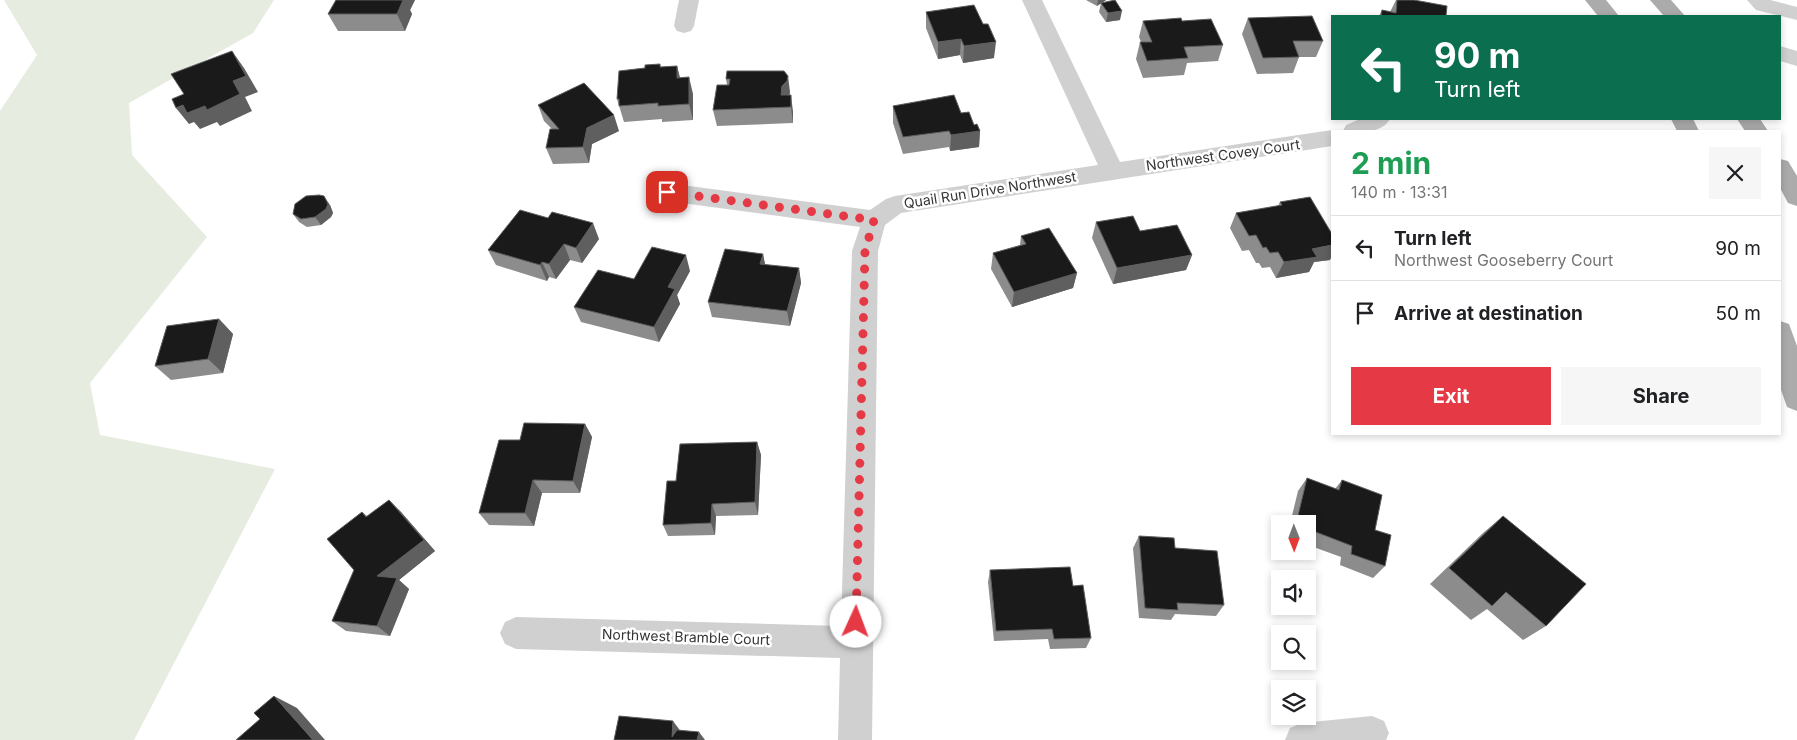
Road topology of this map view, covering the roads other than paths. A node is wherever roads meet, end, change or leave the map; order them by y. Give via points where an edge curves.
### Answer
1 (689, 0) edge
2 (1032, 0) edge
3 (1595, 0) edge
4 (1660, 0) edge
5 (1758, 0) edge
6 (1797, 14) edge
7 (1608, 15) edge
8 (1674, 15) edge
9 (684, 26) dead end
10 (1781, 54) edge
11 (1797, 59) edge
12 (1377, 120) edge
13 (1356, 130) edge
14 (1331, 138) edge
15 (1781, 169) edge
16 (1113, 171) junction
17 (667, 192) dead end
18 (1797, 197) edge
19 (874, 220) junction
20 (1781, 336) edge
21 (1797, 399) edge
22 (516, 633) dead end
23 (856, 642) junction
24 (1372, 734) dead end
25 (855, 740) edge
26 (1302, 740) edge

1 - 9 street
2 - 16 street
3 - 7 main road
4 - 8 main road
5 - 6 street via 1763,5
10 - 11 street
12 - 13 street
14 - 16 street, Northwest Covey Court
15 - 18 main road
16 - 19 street, Quail Run Drive Northwest via 896,205
17 - 19 street
19 - 23 street via 865,251
20 - 21 main road
22 - 23 street, Northwest Bramble Court
23 - 25 street
24 - 26 street

